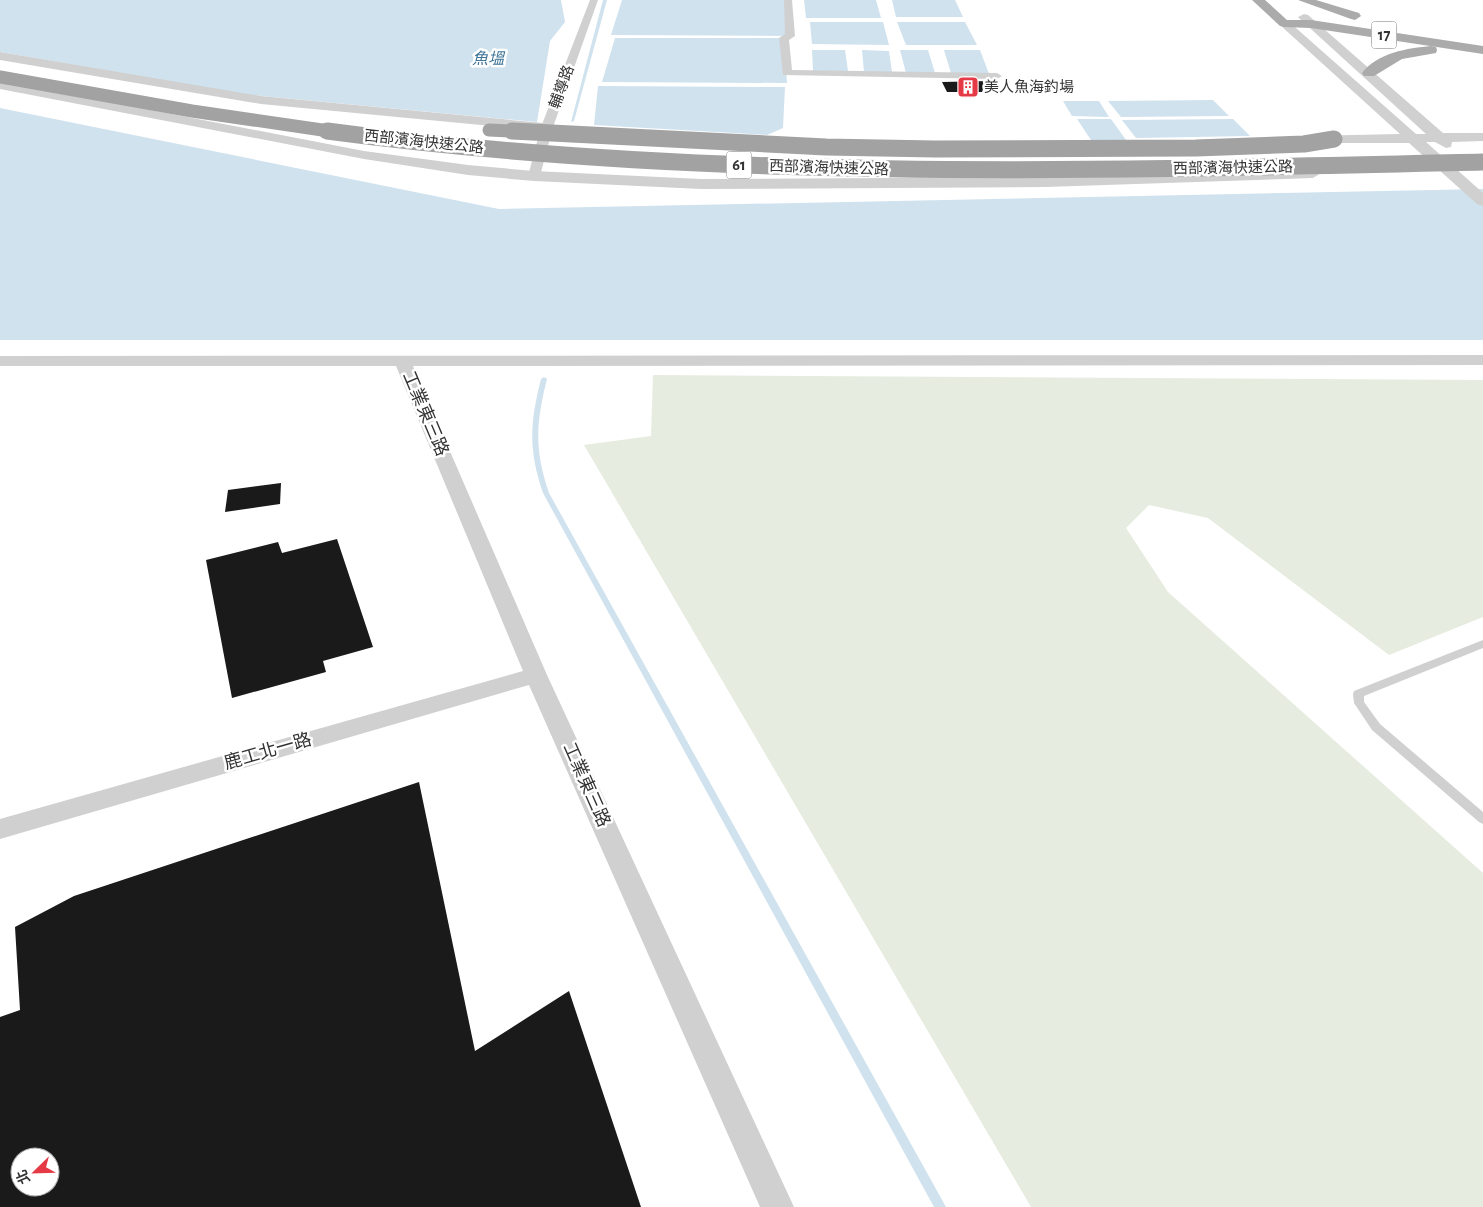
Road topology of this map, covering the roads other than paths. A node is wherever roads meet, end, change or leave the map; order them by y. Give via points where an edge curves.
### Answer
1 (594, 0) edge
2 (788, 0) edge
3 (1258, 0) edge
4 (1304, 0) edge
5 (1303, 18) junction
6 (1280, 20) junction
7 (1480, 47) edge
8 (0, 56) edge
9 (0, 67) edge
10 (1369, 73) junction
11 (0, 76) edge
12 (997, 76) dead end
13 (0, 85) edge
14 (547, 127) junction
15 (406, 130) junction
16 (1483, 137) edge
17 (1412, 138) junction
18 (1440, 138) junction
19 (387, 139) junction
20 (1334, 139) junction
21 (1483, 153) edge
22 (1447, 168) junction
23 (1480, 170) edge
24 (1368, 171) junction
25 (534, 176) junction
26 (1483, 200) edge
27 (0, 360) edge
28 (402, 360) junction
29 (1483, 360) edge
30 (1483, 644) edge
31 (536, 675) junction
32 (1483, 819) edge
33 (0, 829) edge
34 (776, 1207) edge

1 - 14 street, 輔導路
2 - 12 street via 790,36 784,38 787,74
3 - 6 main road
4 - 7 main road via 1386,25
5 - 6 main road, 17
5 - 7 main road, 17
5 - 10 street
6 - 17 street
7 - 10 main road via 1398,54
8 - 14 street via 261,100
9 - 15 highway, 西部濱海快速公路 / 61 via 312,122
10 - 18 street
11 - 19 highway, 西部濱海快速公路 / 61, bridge via 142,103
13 - 25 street via 364,155
14 - 20 street via 826,143 1106,144
14 - 25 street, 輔導路
15 - 20 highway, bridge via 464,129 935,150 1196,148 1304,144
15 - 21 highway, 西部濱海快速公路 / 61 via 697,153 933,161 1198,160
16 - 18 street
17 - 18 street
17 - 20 street
17 - 22 street
18 - 23 street
19 - 23 highway, 西部濱海快速公路 / 61, bridge via 694,163 933,171
19 - 24 highway, bridge via 423,148 476,154 700,168 937,175 1125,175 1302,169
22 - 23 street
22 - 24 street
22 - 26 street
24 - 25 street via 1006,182 700,184
27 - 28 street
28 - 29 street
28 - 31 street, 工業東三路
30 - 32 lane via 1358,694 1359,703 1376,727
31 - 33 street, 鹿工北一路
31 - 34 street, 工業東三路

